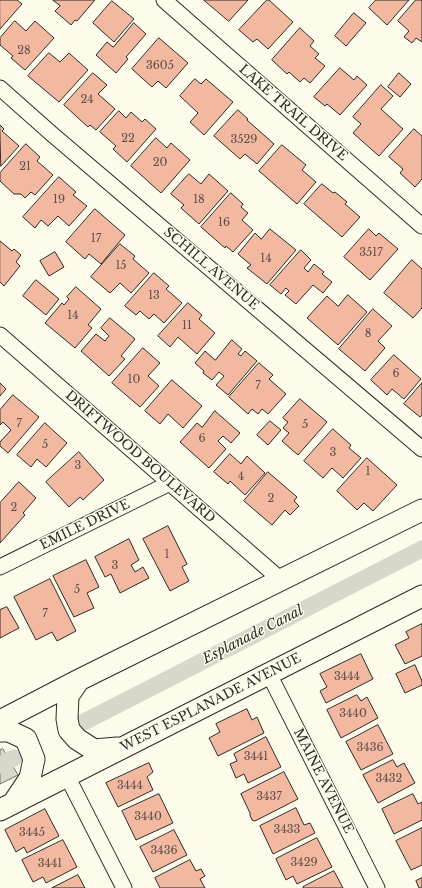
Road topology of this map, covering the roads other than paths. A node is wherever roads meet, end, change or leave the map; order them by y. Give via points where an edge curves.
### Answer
1 (164, 0) edge
2 (0, 88) edge
3 (422, 226) edge
4 (0, 334) edge
5 (422, 449) edge
6 (170, 483) junction
7 (422, 510) edge
8 (0, 567) edge
9 (280, 580) junction
10 (422, 596) edge
11 (269, 674) junction
12 (79, 680) junction
13 (0, 721) edge
14 (0, 731) edge
15 (122, 748) junction
16 (67, 776) junction
17 (6, 807) edge
18 (124, 888) edge
19 (377, 888) edge

1 - 3 street, LAKE TRAIL DRIVE
2 - 5 street, SCHILL AVENUE via 53,136
4 - 6 street, DRIFTWOOD BOULEVARD
6 - 8 street, EMILE DRIVE
6 - 9 street, DRIFTWOOD BOULEVARD
7 - 9 main road
9 - 12 main road
10 - 11 main road, WEST ESPLANADE AVENUE
11 - 15 main road, WEST ESPLANADE AVENUE
11 - 19 street, MAINE AVENUE
12 - 13 main road
12 - 15 main road via 68,696 67,719 70,730 76,739 94,750
14 - 17 main road via 9,731 26,740 34,759 30,778
15 - 16 main road, WEST ESPLANADE AVENUE
16 - 17 main road, WEST ESPLANADE AVENUE
16 - 18 street

